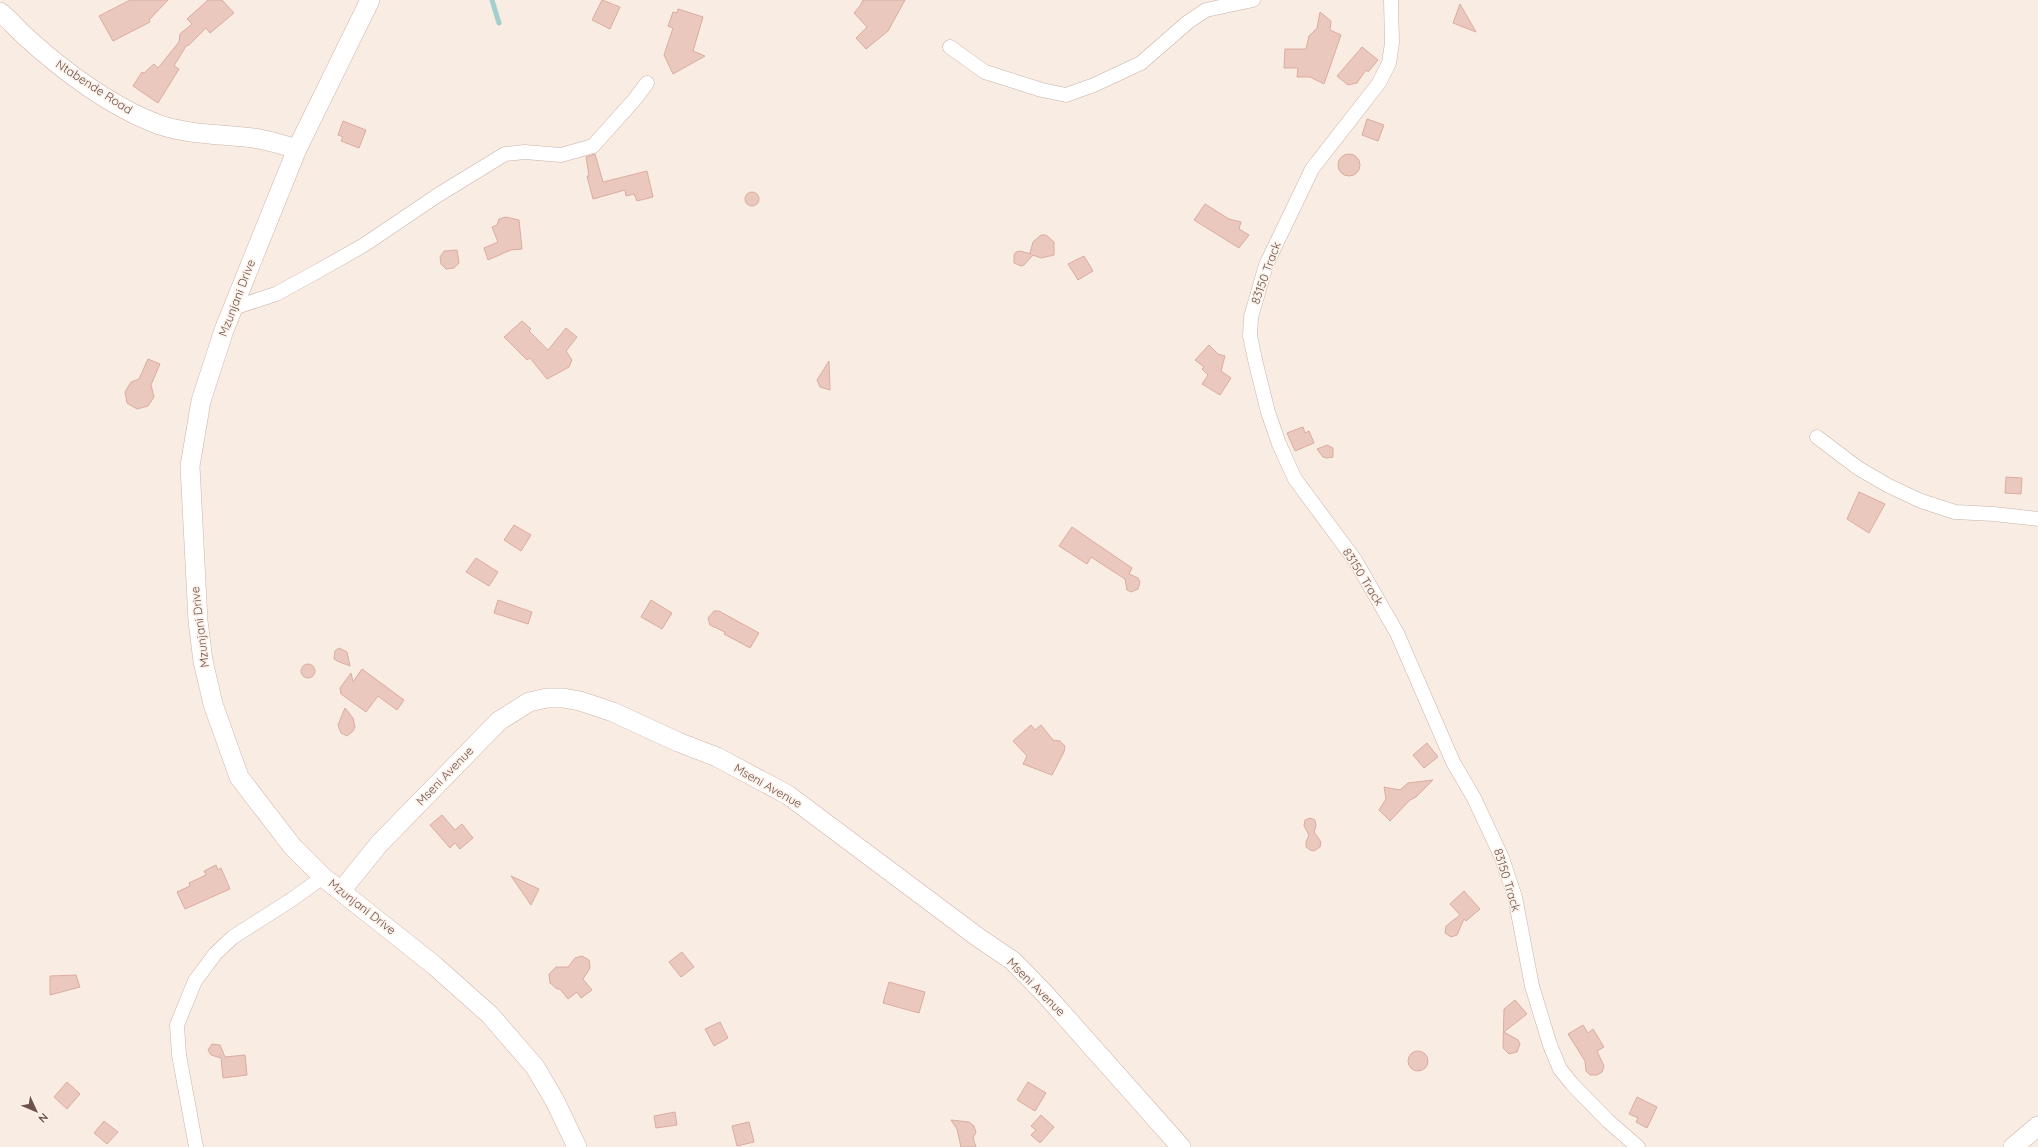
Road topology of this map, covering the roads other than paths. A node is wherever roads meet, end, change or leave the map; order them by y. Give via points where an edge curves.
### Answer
1 (370, 0) edge
2 (1252, 0) edge
3 (1392, 0) edge
4 (0, 12) edge
5 (950, 46) dead end
6 (647, 83) dead end
7 (297, 149) junction
8 (233, 308) junction
9 (1817, 437) dead end
10 (2038, 519) edge
11 (323, 877) junction
12 (341, 891) junction
13 (2038, 1126) edge
14 (196, 1147) edge
15 (578, 1147) edge
16 (1181, 1147) edge
17 (1638, 1147) edge
18 (2013, 1147) edge

1 - 7 street, Mzunjani Drive
2 - 5 street via 1206,10 1188,22 1141,63 1066,95 985,72
3 - 17 street, 83150 Track via 1392,43 1389,63 1379,83 1312,169 1266,265 1251,317 1250,336 1254,357 1268,412 1295,479 1355,560 1396,633 1453,762 1474,798 1502,858 1515,897 1532,986 1560,1069 1608,1121
4 - 7 street, Ntabende Road via 52,60 106,98 135,114 160,125 181,130 253,138
6 - 8 street via 593,146 561,155 525,152 505,154 332,264 276,294
7 - 8 street, Mzunjani Drive
8 - 11 street, Mzunjani Drive via 201,400 190,466 198,622 203,661 213,704 239,777 292,846
9 - 10 street via 1858,468 1921,501 1956,512
11 - 12 street, Mzunjani Drive
11 - 14 street via 233,937 215,954 195,981 177,1025 179,1056
12 - 15 street, Mzunjani Drive via 435,966 494,1020 535,1067
12 - 16 street, Mseni Avenue via 379,844 498,721 529,702 547,698 580,701 717,757 788,795 1013,961
13 - 18 street

